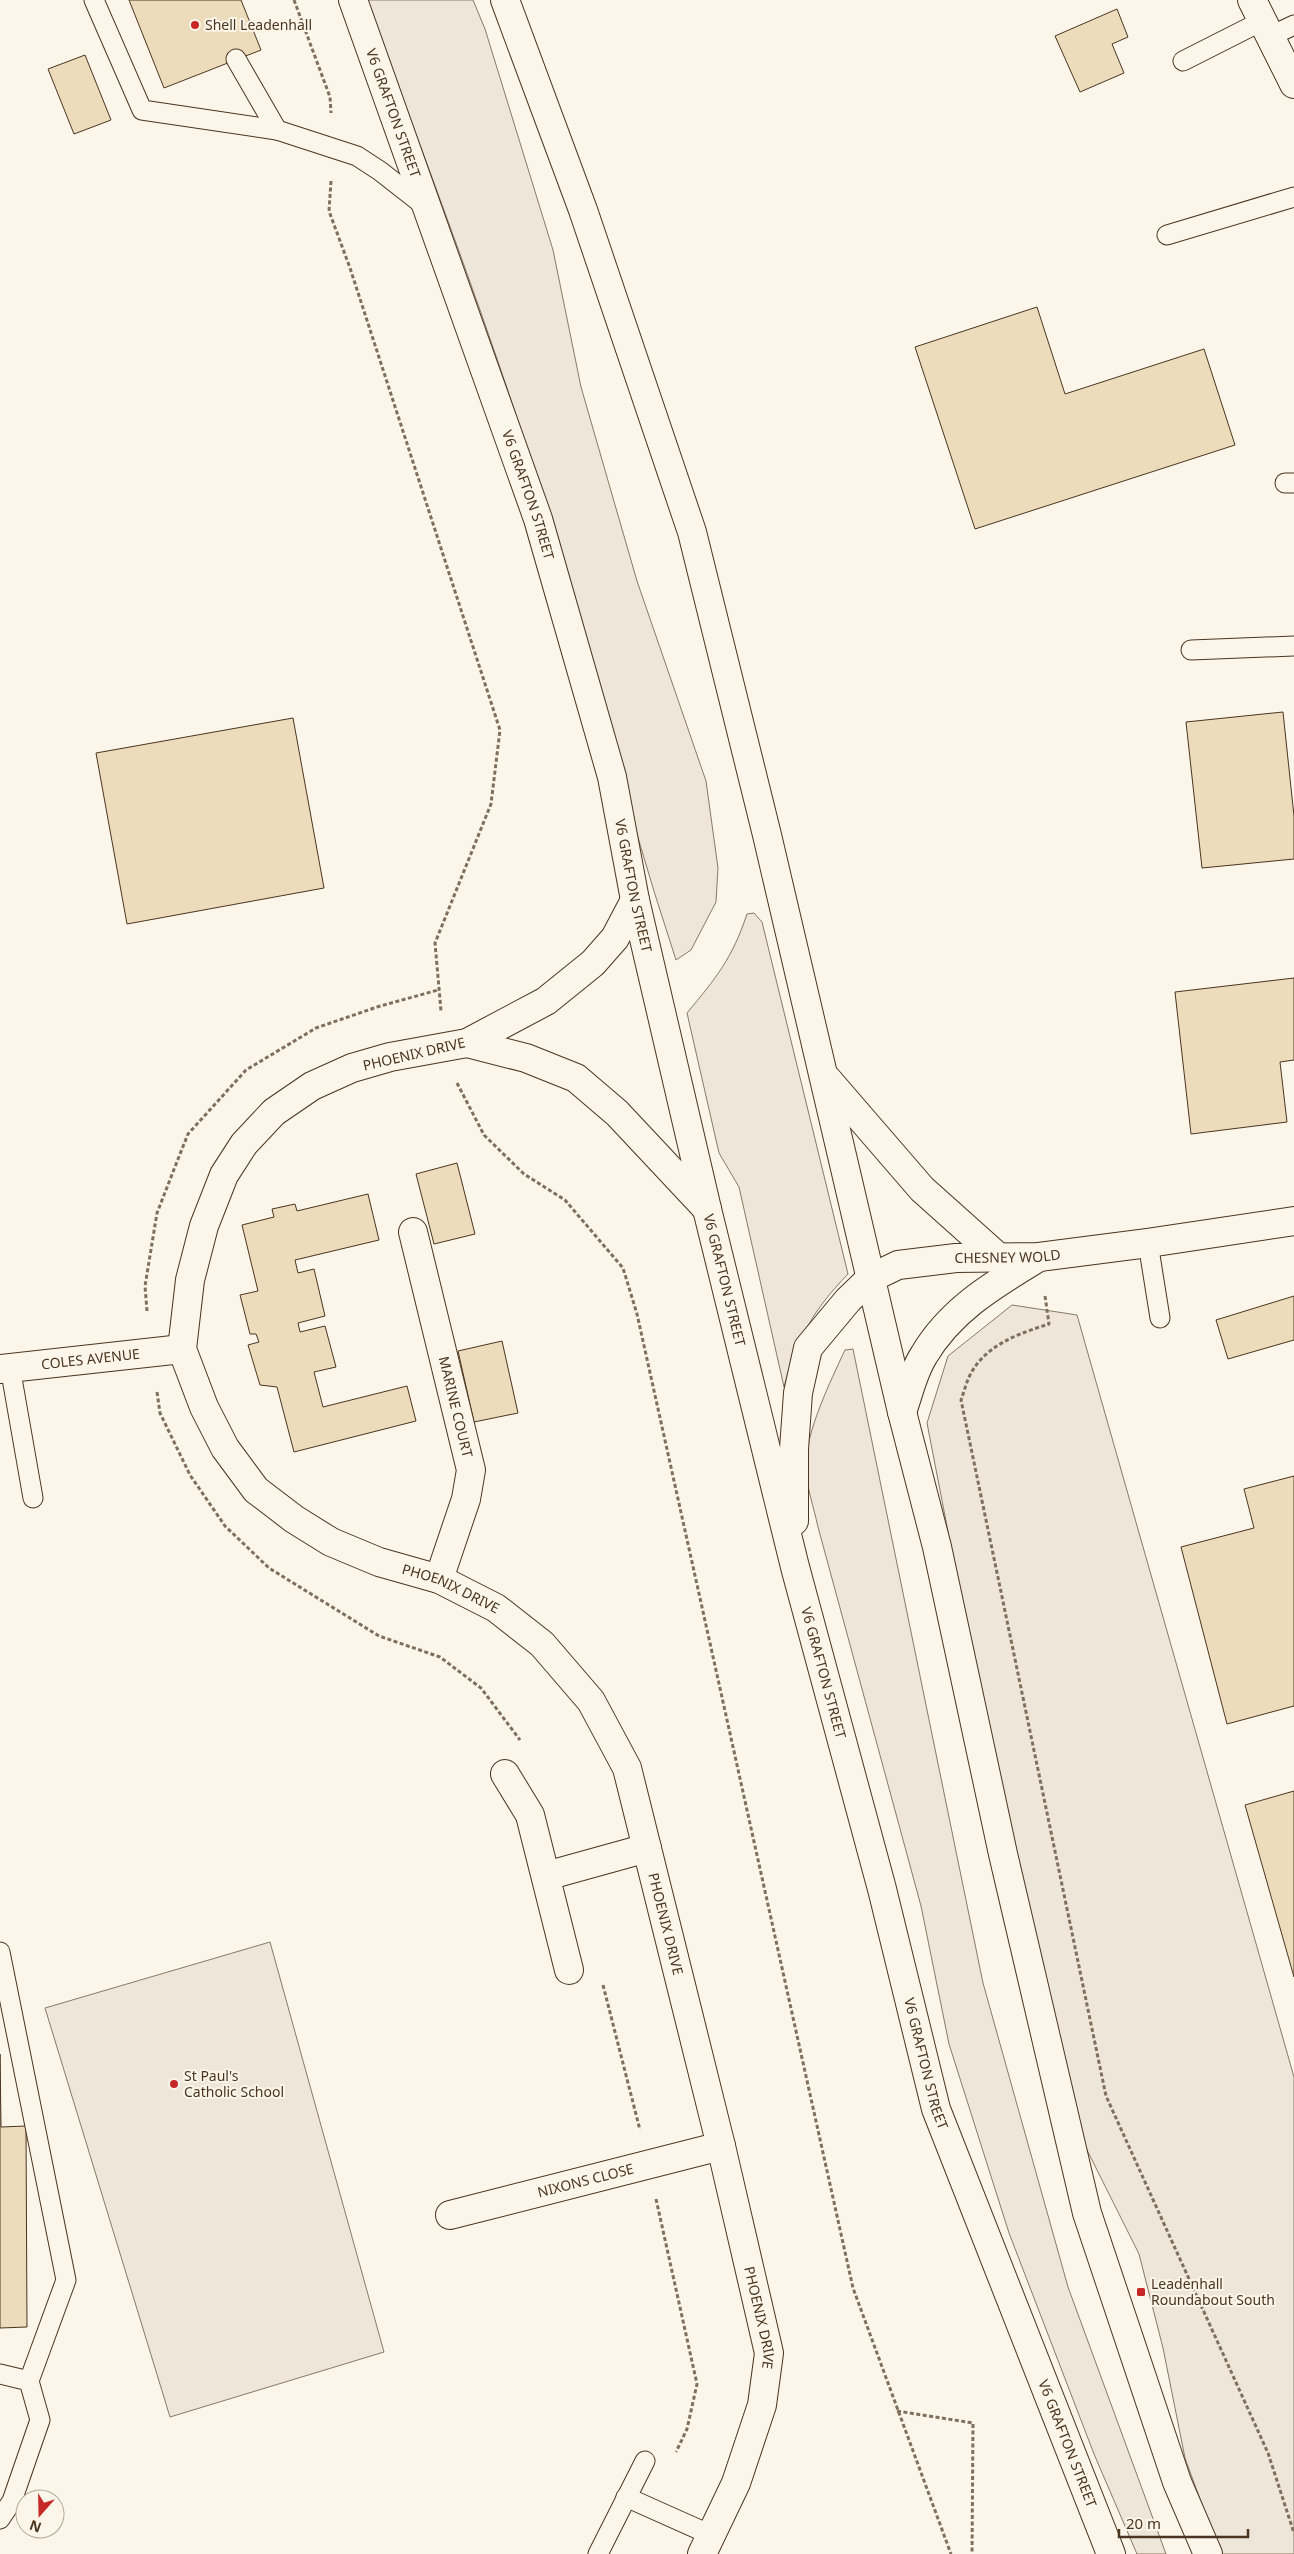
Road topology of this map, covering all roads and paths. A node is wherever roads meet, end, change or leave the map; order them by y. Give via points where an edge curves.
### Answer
1 (94, 0) edge
2 (294, 0) edge
3 (353, 0) edge
4 (504, 0) edge
5 (1270, 21) edge
6 (236, 59) dead end
7 (1183, 62) dead end
8 (1294, 84) edge
9 (276, 130) junction
10 (333, 147) junction
11 (1294, 197) edge
12 (429, 210) junction
13 (1167, 235) dead end
14 (1294, 646) edge
15 (1192, 650) dead end
16 (635, 900) junction
17 (438, 990) junction
18 (456, 1045) junction
19 (825, 1076) junction
20 (708, 1209) junction
21 (1294, 1221) edge
22 (413, 1232) dead end
23 (1148, 1243) junction
24 (1038, 1257) junction
25 (998, 1258) junction
26 (871, 1278) junction
27 (1160, 1318) dead end
28 (1049, 1324) dead end
29 (182, 1350) junction
30 (152, 1354) junction
31 (5, 1368) edge
32 (902, 1412) junction
33 (33, 1498) dead end
34 (795, 1567) junction
35 (439, 1579) junction
36 (522, 1742) dead end
37 (505, 1774) dead end
38 (647, 1848) junction
39 (546, 1876) junction
40 (2, 1964) edge
41 (568, 1970) dead end
42 (602, 1983) dead end
43 (721, 2146) junction
44 (649, 2164) junction
45 (450, 2215) dead end
46 (0, 2374) edge
47 (29, 2381) junction
48 (898, 2411) junction
49 (645, 2461) dead end
50 (626, 2497) junction
51 (648, 2508) junction
52 (0, 2519) edge
53 (1294, 2533) edge
54 (706, 2545) edge
55 (598, 2554) edge
56 (951, 2554) edge
57 (972, 2554) edge
58 (1111, 2554) edge
59 (1208, 2554) edge

1 - 9 lane via 142,110
2 - 10 path via 330,97
3 - 12 street, V6 GRAFTON STREET
4 - 19 street via 583,210 692,532
5 - 7 lane
5 - 8 street
6 - 9 lane
9 - 10 lane
10 - 12 lane via 358,156
10 - 17 path via 329,211 500,730 491,804 435,943
11 - 13 lane
12 - 16 street, V6 GRAFTON STREET via 538,519 612,777
14 - 15 lane
16 - 18 street, PHOENIX DRIVE via 615,938 593,963 546,1001
16 - 20 street, V6 GRAFTON STREET
17 - 18 path
17 - 30 path via 316,1028 246,1070 188,1134 156,1213 145,1286
18 - 20 street via 526,1058 576,1078 617,1113
18 - 29 street, PHOENIX DRIVE via 390,1057 352,1068 312,1086 274,1112 244,1144 224,1175 204,1226 190,1280
18 - 48 path via 460,1090 484,1135 524,1174 565,1200 623,1268 637,1314 853,2288
19 - 25 street via 922,1189
19 - 26 street
20 - 34 street, V6 GRAFTON STREET
21 - 23 street, CHESNEY WOLD
22 - 35 street, MARINE COURT via 471,1470 466,1499
23 - 24 street, CHESNEY WOLD
23 - 27 lane
24 - 25 street, CHESNEY WOLD
24 - 32 street via 981,1293 951,1318 924,1354
25 - 26 street, CHESNEY WOLD via 956,1258 898,1265
26 - 32 street
26 - 34 street, CHESNEY WOLD via 808,1348 798,1393 794,1449
28 - 53 path via 1021,1333 984,1356 970,1374 961,1400 1106,2096 1268,2453
29 - 30 street, COLES AVENUE
29 - 35 street, PHOENIX DRIVE via 204,1407 225,1448 256,1490 331,1542 378,1562
30 - 31 street, COLES AVENUE
30 - 36 path via 160,1413 190,1476 225,1526 269,1568 379,1636 440,1657 481,1688
31 - 33 lane
32 - 59 street via 937,1547 1003,1854 1087,2213 1177,2482
34 - 58 street, V6 GRAFTON STREET via 882,1889 936,2109
35 - 38 street, PHOENIX DRIVE via 496,1608 534,1638 591,1700 627,1768
37 - 39 street via 530,1815
38 - 39 street
38 - 43 street, PHOENIX DRIVE
39 - 41 street
40 - 47 lane via 66,2280
42 - 44 path
43 - 44 street, NIXONS CLOSE
43 - 54 street, PHOENIX DRIVE via 769,2353 762,2405 736,2483
44 - 45 street, NIXONS CLOSE
44 - 51 path via 697,2384 687,2429
46 - 47 lane
47 - 52 lane via 40,2420 12,2501
48 - 56 path
48 - 57 path via 973,2423
49 - 50 lane
50 - 51 lane
50 - 55 lane
51 - 54 lane

